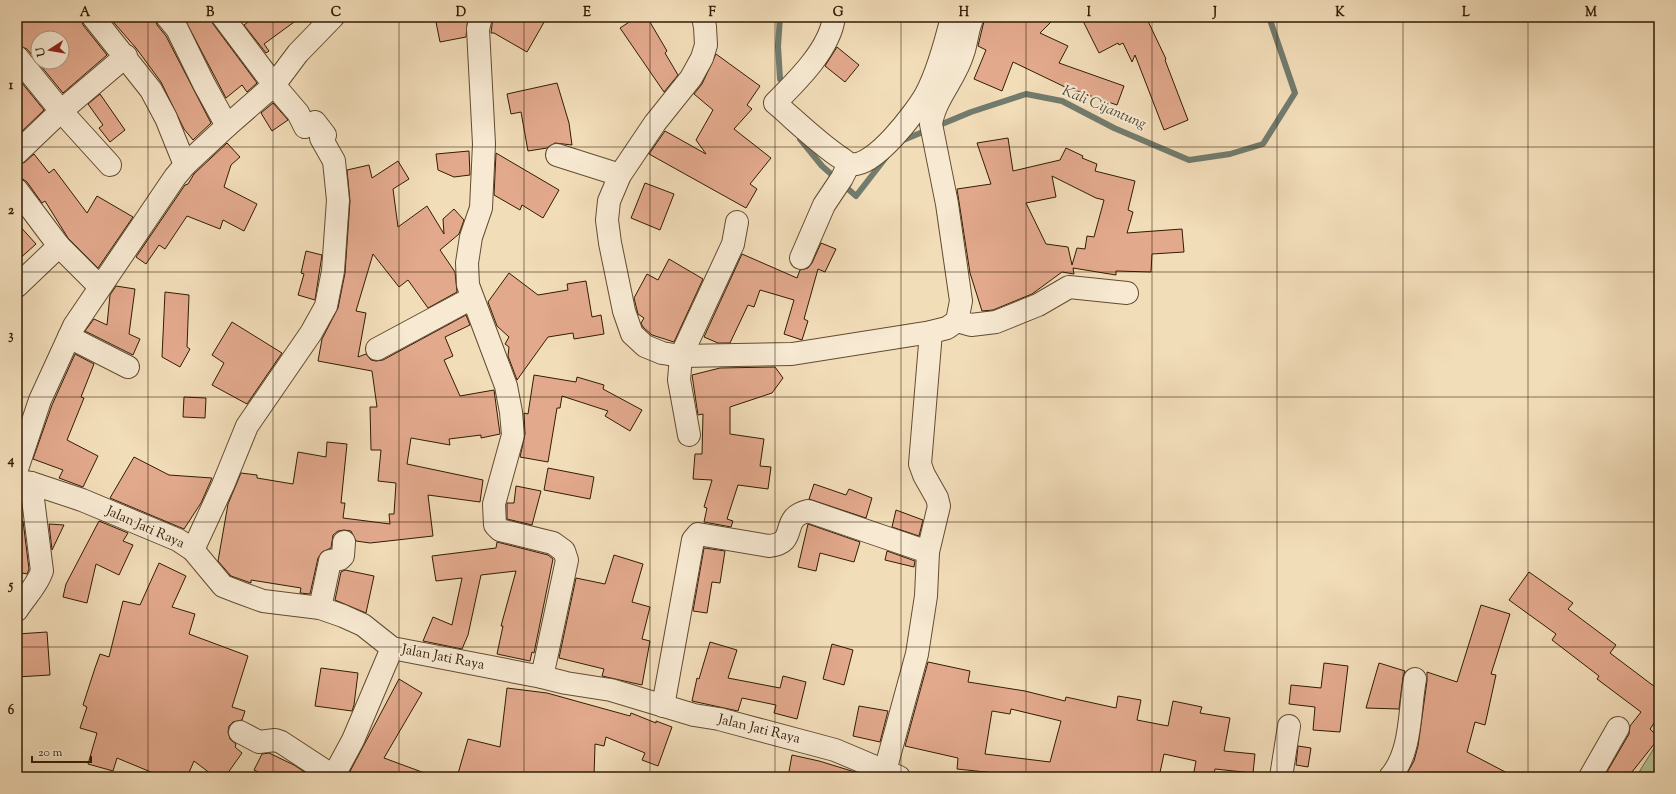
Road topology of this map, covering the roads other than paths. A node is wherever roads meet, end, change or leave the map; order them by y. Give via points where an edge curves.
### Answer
1 (93, 17) edge
2 (167, 17) edge
3 (223, 17) edge
4 (333, 17) edge
5 (481, 17) edge
6 (703, 17) edge
7 (834, 17) edge
8 (963, 18) edge
9 (126, 56) junction
10 (17, 57) edge
11 (274, 85) junction
12 (61, 111) junction
13 (227, 126) junction
14 (17, 153) edge
15 (557, 155) dead end
16 (110, 165) dead end
17 (185, 165) junction
18 (846, 171) junction
19 (620, 175) junction
20 (17, 190) edge
21 (737, 222) dead end
22 (59, 246) junction
23 (800, 258) dead end
24 (17, 286) edge
25 (100, 287) junction
26 (1126, 293) dead end
27 (472, 298) junction
28 (957, 320) junction
29 (931, 332) junction
30 (69, 337) junction
31 (377, 349) dead end
32 (681, 356) junction
33 (128, 367) dead end
34 (689, 435) dead end
35 (22, 478) edge
36 (344, 542) dead end
37 (192, 550) junction
38 (928, 552) junction
39 (320, 608) junction
40 (17, 610) edge
41 (392, 648) junction
42 (542, 676) junction
43 (1415, 679) dead end
44 (663, 706) junction
45 (1289, 726) dead end
46 (1618, 728) dead end
47 (240, 732) dead end
48 (892, 774) edge
49 (333, 777) edge
50 (1281, 777) edge
51 (1390, 777) edge
52 (1590, 777) edge

1 - 9 street
2 - 13 street via 177,29
3 - 11 street
4 - 11 street via 298,53
5 - 27 street via 478,29 484,144 481,208 471,237 467,263 468,285
6 - 19 street via 706,45 702,58 691,78 655,123
7 - 18 street via 824,44 802,76 776,103
8 - 18 street via 914,113 871,158
8 - 28 street via 963,54 951,82 933,110 933,132 962,301
9 - 12 street
9 - 17 street via 151,90 166,118
10 - 12 street
11 - 13 street
11 - 37 street via 298,113 305,127 315,122 325,135 321,138 334,161 338,200 333,271 326,306 311,333 247,426
12 - 14 street
12 - 16 street
13 - 17 street
15 - 19 street
17 - 25 street
18 - 23 street via 824,205
19 - 32 street via 609,201 607,220 624,311 632,334 646,346 662,353
20 - 22 street
21 - 32 street via 733,244
22 - 24 street
22 - 25 street
25 - 30 street
26 - 28 street via 1070,287 1034,307 996,322 971,325
27 - 31 street
27 - 42 street via 506,386 511,412 513,435 494,504 495,525 500,530 553,543 564,551 567,560
28 - 29 street via 947,328
29 - 32 street via 792,354
29 - 38 street via 920,464 939,506
30 - 33 street
30 - 35 street via 40,400
32 - 34 street via 679,380
35 - 37 street, Jalan Jati Raya via 178,540
35 - 40 street via 42,571 39,581
36 - 39 street via 343,556 330,561
37 - 39 street, Jalan Jati Raya via 223,586 263,601
38 - 44 street via 808,512 798,514 791,522 786,539 778,545 769,546 698,534 693,540
38 - 48 street via 926,596 917,654
39 - 41 street, Jalan Jati Raya via 362,625
41 - 42 street, Jalan Jati Raya
41 - 49 street via 353,740
42 - 44 street, Jalan Jati Raya via 566,683 611,690
43 - 51 street via 1406,746
44 - 48 street, Jalan Jati Raya via 835,750
45 - 50 street
46 - 52 street
47 - 49 street via 259,742 280,742

